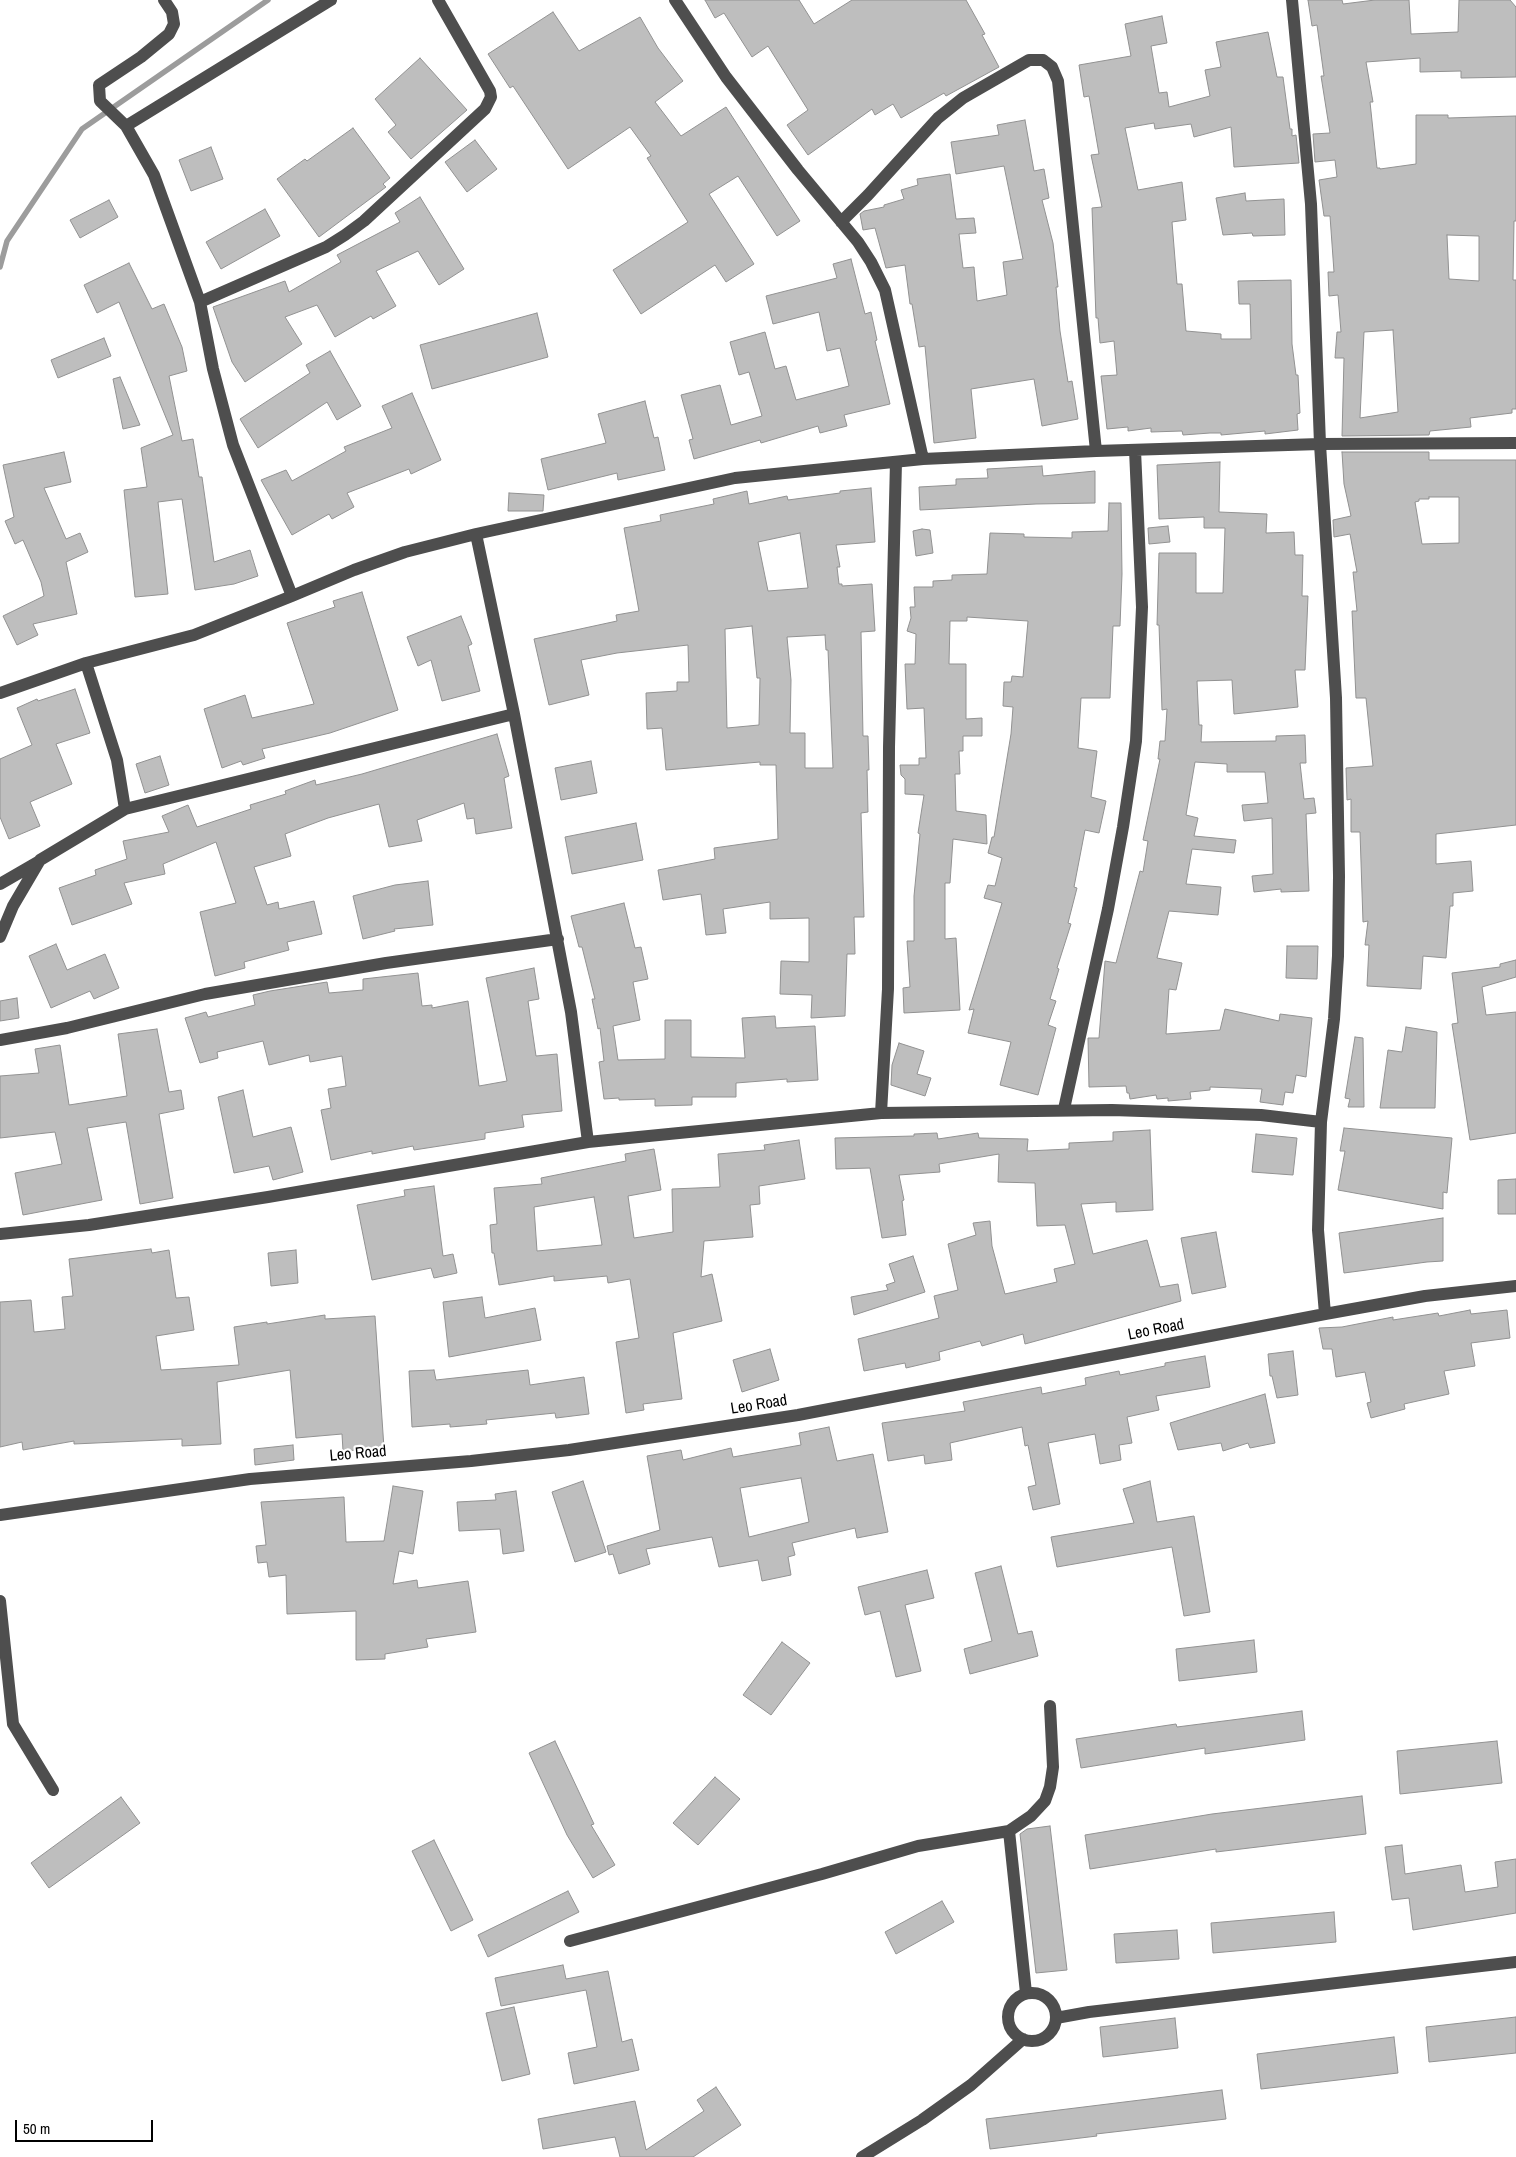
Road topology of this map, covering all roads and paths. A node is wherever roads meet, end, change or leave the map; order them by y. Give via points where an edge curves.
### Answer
1 (164, 0) edge
2 (331, 0) edge
3 (438, 0) edge
4 (675, 0) edge
5 (1292, 0) edge
6 (126, 126) junction
7 (840, 222) junction
8 (200, 302) junction
9 (1516, 443) edge
10 (1320, 444) junction
11 (1135, 450) junction
12 (1096, 451) junction
13 (923, 459) junction
14 (896, 462) junction
15 (476, 534) junction
16 (292, 596) junction
17 (86, 663) junction
18 (0, 693) edge
19 (514, 714) junction
20 (125, 809) junction
21 (40, 860) junction
22 (0, 884) edge
23 (0, 937) edge
24 (558, 939) junction
25 (0, 1040) edge
26 (1064, 1109) junction
27 (881, 1113) junction
28 (1321, 1122) junction
29 (588, 1142) junction
30 (0, 1234) edge
31 (1516, 1286) edge
32 (1325, 1314) junction
33 (0, 1515) edge
34 (0, 1601) edge
35 (1050, 1706) dead end
36 (53, 1790) dead end
37 (1009, 1830) junction
38 (570, 1940) dead end
39 (1516, 1962) edge
40 (1026, 1994) junction
41 (1056, 2018) junction
42 (1023, 2039) junction
43 (862, 2157) edge

1 - 6 street via 172,12 174,24 169,34 99,85 100,101
2 - 6 street
3 - 8 street via 490,91 491,97 485,109 345,235 326,247
4 - 7 street via 726,77
5 - 10 street via 1311,204
6 - 8 street via 154,175
7 - 12 street via 938,118 964,98 1029,60 1043,60 1052,67 1058,81
7 - 13 street via 862,249 885,290
8 - 16 street via 233,445
9 - 10 street
10 - 11 street
10 - 28 street via 1336,698 1340,876 1334,1019
11 - 12 street
11 - 26 street via 1142,607 1136,741 1108,909
12 - 13 street
13 - 14 street
14 - 15 street via 736,478
14 - 27 street via 889,747 888,989
15 - 16 street via 405,552
15 - 19 street
16 - 17 street via 194,634
17 - 18 street
17 - 20 street via 117,760
19 - 20 street
19 - 24 street
20 - 21 street
21 - 22 street
21 - 23 street via 13,906
24 - 25 street via 386,963 215,992 67,1028
24 - 29 street
26 - 27 street
26 - 28 street via 1261,1115
27 - 29 street
28 - 32 street via 1318,1230
29 - 30 street via 88,1225
31 - 32 street, Leo Road via 1426,1296
32 - 33 street, Leo Road via 798,1415 578,1449 250,1479
34 - 36 street via 13,1724
35 - 37 street via 1053,1767 1050,1787 1045,1801 1031,1816
37 - 38 street via 918,1846
37 - 40 street
39 - 41 street
40 - 41 street via 1041,1994 1048,1998
40 - 42 street via 1014,2002 1008,2015 1012,2030
41 - 42 street via 1045,2037 1030,2041
42 - 43 street via 971,2085

